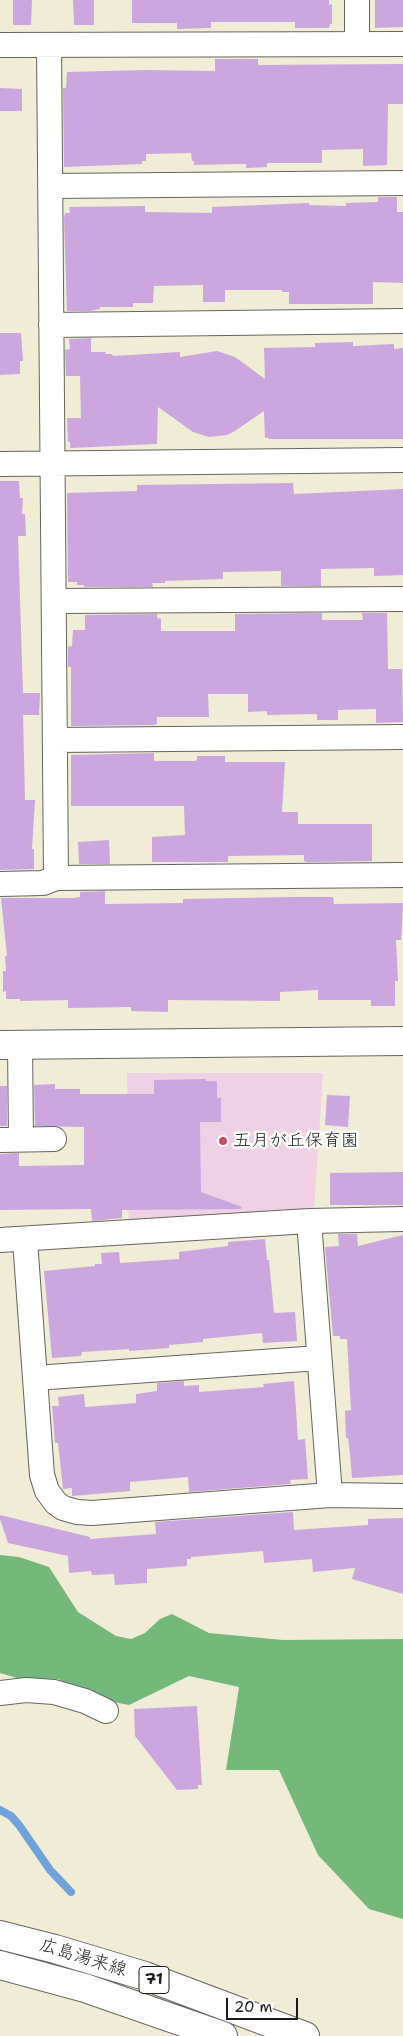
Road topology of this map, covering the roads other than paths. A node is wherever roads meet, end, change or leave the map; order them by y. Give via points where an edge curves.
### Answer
1 (357, 0) edge
2 (357, 44) junction
3 (403, 44) edge
4 (0, 45) edge
5 (49, 45) junction
6 (403, 183) edge
7 (50, 186) junction
8 (403, 321) edge
9 (51, 325) junction
10 (403, 460) edge
11 (52, 463) junction
12 (0, 464) edge
13 (403, 599) edge
14 (54, 601) junction
15 (403, 737) edge
16 (56, 740) junction
17 (403, 875) edge
18 (56, 878) junction
19 (0, 884) edge
20 (403, 1040) edge
21 (10, 1045) edge
22 (11, 1139) edge
23 (54, 1139) dead end
24 (403, 1219) edge
25 (308, 1220) junction
26 (0, 1240) edge
27 (25, 1240) junction
28 (319, 1358) junction
29 (35, 1378) junction
30 (330, 1495) junction
31 (403, 1496) edge
32 (0, 1694) edge
33 (106, 1711) dead end
34 (0, 1935) edge
35 (0, 1965) edge
36 (223, 2036) edge
37 (305, 2036) edge

1 - 2 street
2 - 3 street
2 - 5 street
4 - 5 street
5 - 7 street
6 - 7 street
7 - 9 street
8 - 9 street
9 - 11 street
10 - 11 street
11 - 12 street
11 - 14 street
13 - 14 street
14 - 16 street
15 - 16 street
16 - 18 street
17 - 18 street
18 - 19 street via 43,883
20 - 21 main road
21 - 22 street
22 - 23 street
24 - 25 street
25 - 27 street
25 - 28 street
26 - 27 street
27 - 29 street
28 - 29 street
28 - 30 street
29 - 30 street via 42,1475 47,1491 63,1508 92,1513
30 - 31 street
32 - 33 street via 26,1690 54,1692
34 - 37 main road, 広島湯来線 / 71 via 145,1976
35 - 36 main road, 広島湯来線 / 71 via 85,1988

